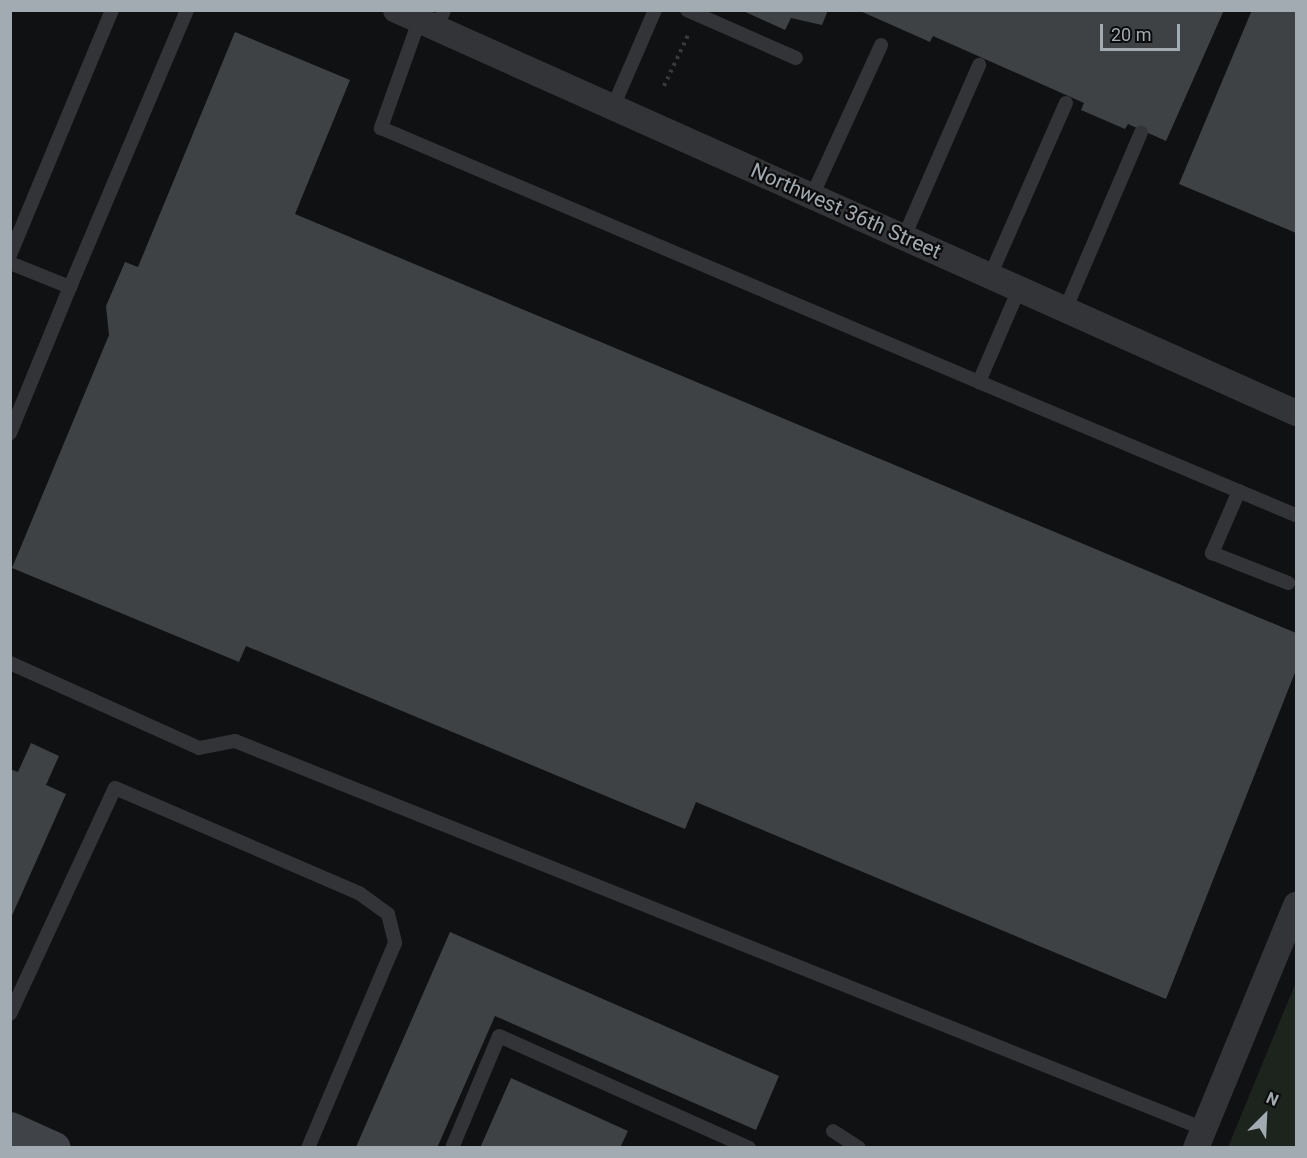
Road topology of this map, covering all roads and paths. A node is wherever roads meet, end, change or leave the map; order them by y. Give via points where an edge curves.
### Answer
1 (112, 10) edge
2 (187, 10) edge
3 (655, 10) edge
4 (687, 10) edge
5 (424, 18) edge
6 (691, 27) dead end
7 (881, 45) dead end
8 (796, 58) dead end
9 (979, 65) dead end
10 (664, 86) dead end
11 (1066, 103) dead end
12 (613, 107) junction
13 (1141, 134) dead end
14 (812, 196) junction
15 (904, 237) junction
16 (10, 255) edge
17 (10, 263) edge
18 (990, 276) junction
19 (70, 287) junction
20 (1019, 289) junction
21 (1065, 310) junction
22 (979, 382) junction
23 (1296, 412) edge
24 (10, 433) edge
25 (1239, 491) junction
26 (1296, 515) edge
27 (1288, 583) dead end
28 (10, 663) edge
29 (1296, 904) edge
30 (10, 1014) edge
31 (10, 1128) edge
32 (833, 1131) dead end
33 (1200, 1138) edge
34 (54, 1148) edge
35 (308, 1148) edge
36 (452, 1148) edge
37 (749, 1148) edge
38 (859, 1148) edge

1 - 16 lane
2 - 19 lane
3 - 12 lane
4 - 8 lane
5 - 12 street, Northwest 36th Street
5 - 22 lane via 381,128
6 - 10 path
7 - 14 lane
9 - 15 lane
11 - 18 lane
12 - 14 street, Northwest 36th Street
13 - 21 lane
14 - 15 street, Northwest 36th Street
15 - 18 street, Northwest 36th Street
17 - 19 lane
18 - 20 street, Northwest 36th Street
19 - 24 lane
20 - 21 street, Northwest 36th Street
20 - 22 lane
21 - 23 street, Northwest 36th Street
22 - 25 lane
25 - 26 lane
25 - 27 lane via 1212,553
28 - 33 lane via 199,748 235,741
29 - 33 street
30 - 35 lane via 115,788 359,893 388,914 395,943
31 - 34 street
32 - 38 lane
36 - 37 lane via 499,1036

